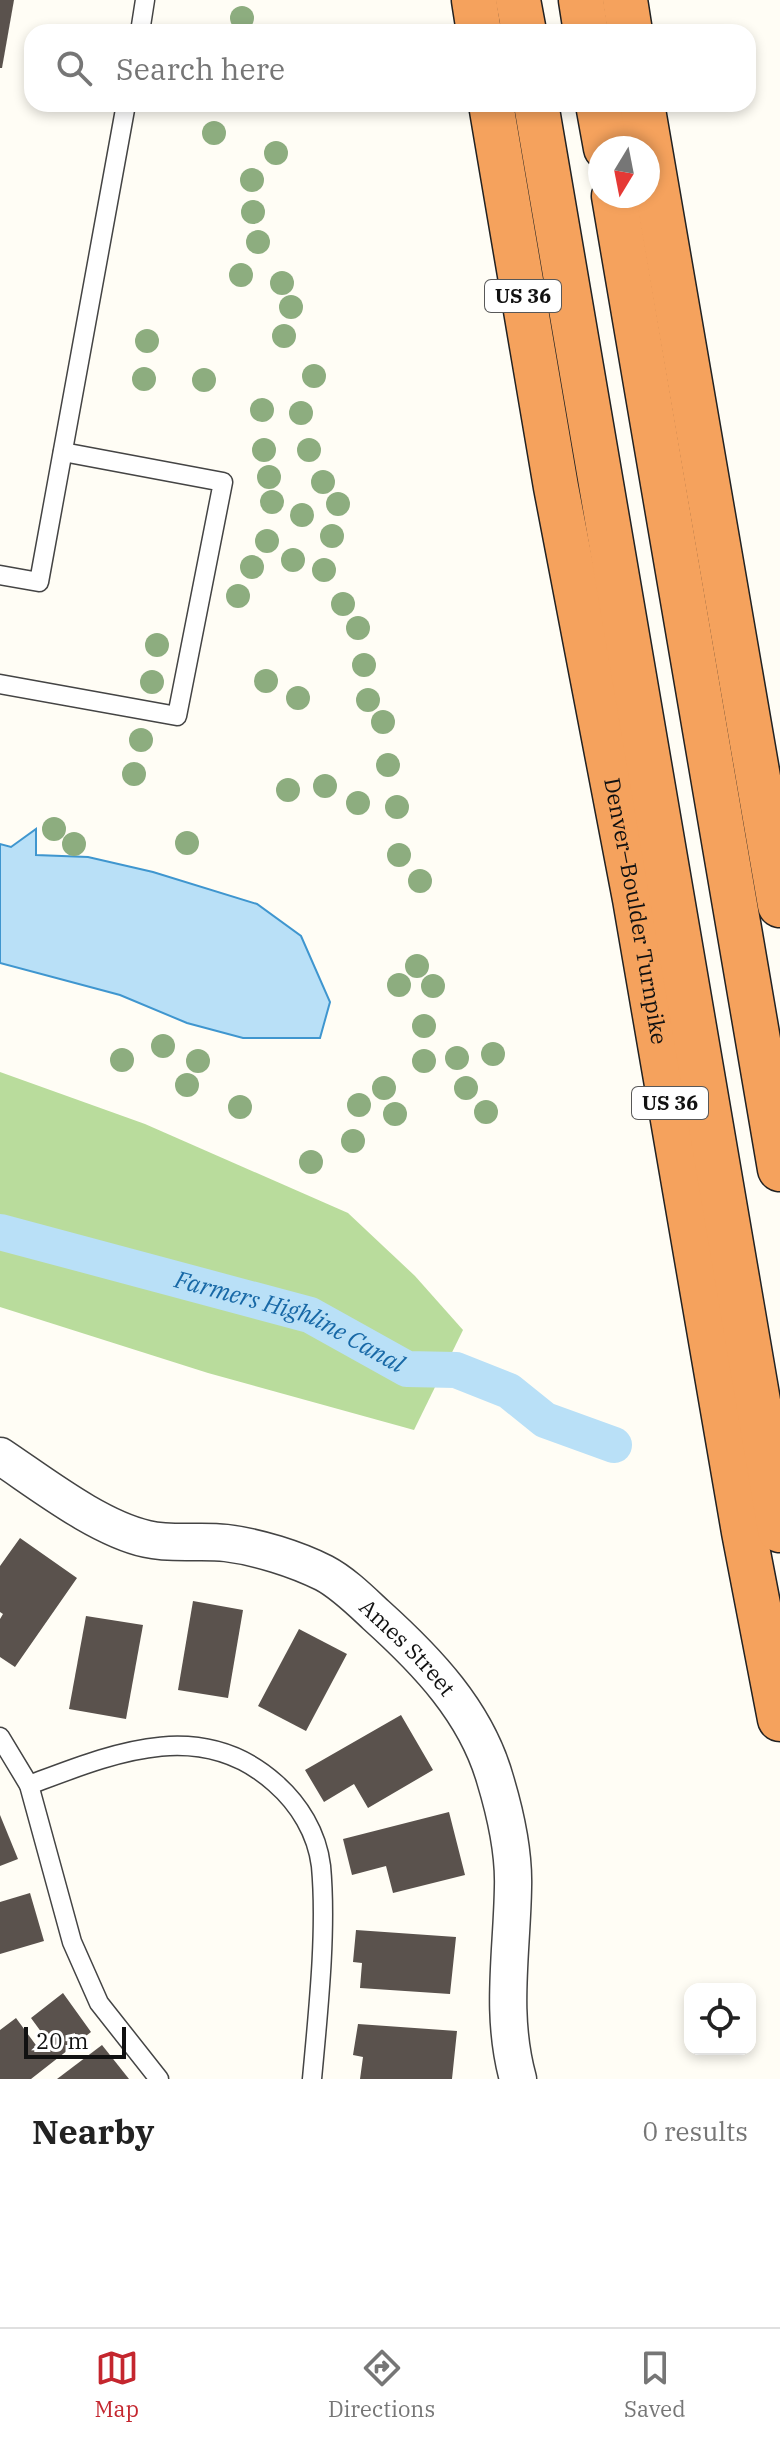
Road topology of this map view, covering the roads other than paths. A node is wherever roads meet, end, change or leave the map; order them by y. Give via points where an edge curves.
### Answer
1 (145, 0) edge
2 (474, 0) edge
3 (518, 0) edge
4 (581, 0) edge
5 (625, 0) edge
6 (141, 24) edge
7 (478, 24) edge
8 (522, 24) edge
9 (585, 24) edge
10 (629, 24) edge
11 (125, 112) edge
12 (492, 112) edge
13 (537, 112) edge
14 (599, 112) edge
15 (643, 112) edge
16 (604, 136) edge
17 (616, 208) edge
18 (63, 452) junction
19 (0, 575) edge
20 (0, 684) edge
21 (780, 905) edge
22 (780, 1169) edge
23 (0, 1456) edge
24 (780, 1530) edge
25 (780, 1719) edge
26 (0, 1737) edge
27 (29, 1785) junction
28 (159, 2079) edge
29 (312, 2079) edge
30 (518, 2079) edge

1 - 6 lane
2 - 7 highway
3 - 8 highway
4 - 9 highway
5 - 10 highway
11 - 18 lane
12 - 25 highway, Denver–Boulder Turnpike / US 36
13 - 24 highway
14 - 16 highway
15 - 21 highway
17 - 22 highway
18 - 19 lane via 39,582
18 - 20 lane via 223,482 177,716
23 - 30 street, Ames Street via 95,1516 146,1539 227,1543 326,1574 429,1665 477,1733 505,1820 513,1884 506,1999 509,2047
26 - 27 lane
27 - 28 lane via 76,1951 99,2003
27 - 29 lane via 139,1749 185,1743 236,1754 289,1795 309,1825 321,1863

